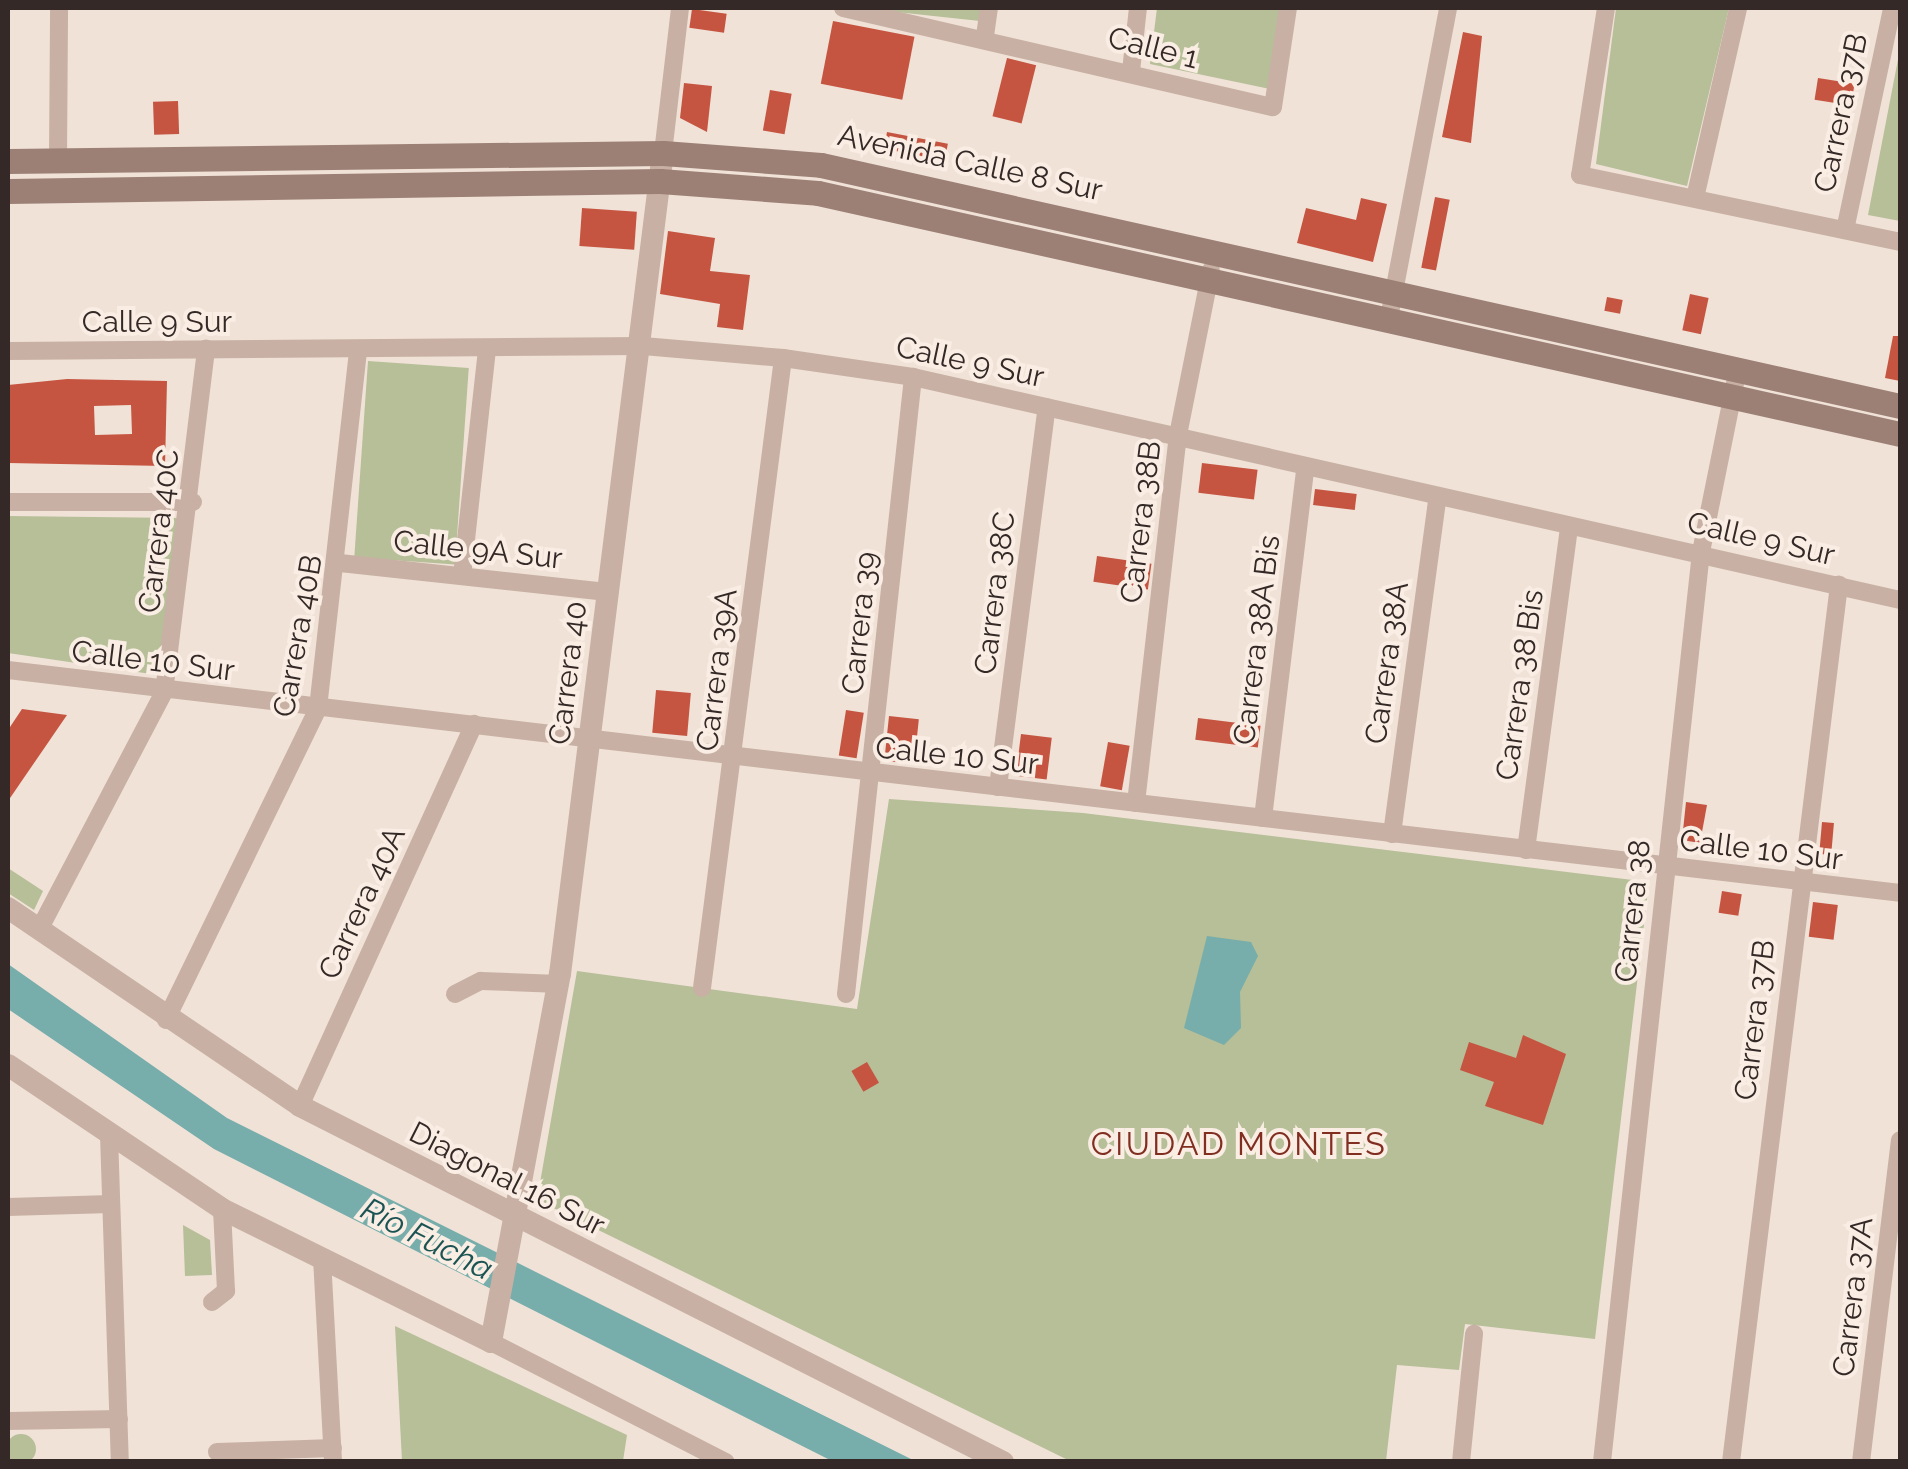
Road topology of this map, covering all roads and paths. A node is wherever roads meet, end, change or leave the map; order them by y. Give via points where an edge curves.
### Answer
1 (58, 8) edge
2 (680, 8) edge
3 (988, 8) edge
4 (1138, 8) edge
5 (1288, 8) edge
6 (1448, 8) edge
7 (1606, 8) edge
8 (1738, 8) edge
9 (1892, 8) edge
10 (843, 10) edge
11 (985, 36) junction
12 (1131, 71) junction
13 (663, 152) junction
14 (58, 160) junction
15 (8, 162) edge
16 (660, 181) junction
17 (8, 191) edge
18 (1695, 198) junction
19 (1844, 230) junction
20 (1900, 242) edge
21 (1216, 250) junction
22 (1210, 278) junction
23 (1397, 290) junction
24 (1389, 318) junction
25 (644, 346) junction
26 (206, 348) junction
27 (487, 348) junction
28 (358, 350) junction
29 (8, 351) edge
30 (783, 358) junction
31 (1738, 368) junction
32 (913, 377) junction
33 (1734, 396) junction
34 (1047, 406) junction
35 (1900, 406) edge
36 (1900, 434) edge
37 (1178, 435) junction
38 (1306, 469) junction
39 (1436, 500) junction
40 (8, 502) edge
41 (193, 502) junction
42 (1569, 527) junction
43 (1701, 552) junction
44 (340, 563) junction
45 (462, 576) junction
46 (1839, 584) junction
47 (609, 592) junction
48 (1900, 600) edge
49 (8, 670) edge
50 (164, 692) junction
51 (318, 708) junction
52 (474, 724) junction
53 (590, 739) junction
54 (734, 755) junction
55 (871, 775) junction
56 (998, 787) junction
57 (1136, 803) junction
58 (1263, 818) junction
59 (1392, 834) junction
60 (1526, 850) junction
61 (1666, 866) junction
62 (1799, 882) junction
63 (1900, 894) edge
64 (8, 908) edge
65 (39, 930) junction
66 (558, 984) junction
67 (702, 988) dead end
68 (455, 994) dead end
69 (846, 994) dead end
70 (166, 1020) junction
71 (8, 1065) edge
72 (300, 1106) junction
73 (109, 1134) junction
74 (1900, 1140) edge
75 (112, 1204) junction
76 (8, 1207) edge
77 (222, 1209) junction
78 (514, 1229) junction
79 (322, 1258) junction
80 (212, 1302) dead end
81 (1474, 1334) dead end
82 (491, 1342) junction
83 (119, 1419) junction
84 (8, 1421) edge
85 (216, 1452) dead end
86 (333, 1455) edge
87 (120, 1462) edge
88 (726, 1462) edge
89 (1003, 1462) edge
90 (1461, 1462) edge
91 (1602, 1462) edge
92 (1731, 1462) edge
93 (1862, 1462) edge

1 - 14 street
2 - 13 street, Carrera 40
3 - 11 street
4 - 12 street
5 - 12 street, Calle 1 via 1272,107
6 - 23 street
7 - 18 street via 1580,175
8 - 18 street
9 - 19 street, Carrera 37B
10 - 11 street, Calle 1
11 - 12 street, Calle 1
13 - 14 main road, Avenida Calle 8 Sur
13 - 16 street, Carrera 40
13 - 21 main road, Avenida Calle 8 Sur via 875,173
14 - 15 main road, Avenida Calle 8 Sur
16 - 17 main road, Avenida Calle 8 Sur
16 - 22 main road, Avenida Calle 8 Sur via 866,202
16 - 25 street, Carrera 40
18 - 19 street
19 - 20 street
21 - 22 street, Carrera 38B
21 - 23 main road, Avenida Calle 8 Sur
22 - 24 main road, Avenida Calle 8 Sur
22 - 37 street, Carrera 38B
23 - 24 street
23 - 31 main road, Avenida Calle 8 Sur
24 - 33 main road, Avenida Calle 8 Sur
25 - 27 street, Calle 9 Sur
25 - 30 street, Calle 9 Sur
25 - 47 street, Carrera 40
26 - 28 street, Calle 9 Sur
26 - 29 street, Calle 9 Sur
26 - 41 street, Carrera 40C
27 - 28 street, Calle 9 Sur
27 - 45 street
28 - 44 street, Carrera 40B
30 - 32 street, Calle 9 Sur
30 - 54 street, Carrera 39A
31 - 33 street, Carrera 38
31 - 35 main road, Avenida Calle 8 Sur
32 - 34 street, Calle 9 Sur
32 - 55 street, Carrera 39
33 - 36 main road, Avenida Calle 8 Sur
33 - 43 street, Carrera 38
34 - 37 street, Calle 9 Sur
34 - 56 street, Carrera 38C
37 - 38 street, Calle 9 Sur
37 - 57 street, Carrera 38B
38 - 39 street, Calle 9 Sur
38 - 58 street, Carrera 38A Bis
39 - 42 street, Calle 9 Sur
39 - 59 street, Carrera 38A
40 - 41 street
41 - 50 street, Carrera 40C
42 - 43 street, Calle 9 Sur
42 - 60 street, Carrera 38 Bis
43 - 46 street, Calle 9 Sur
43 - 61 street, Carrera 38
44 - 45 street, Calle 9A Sur
44 - 51 street, Carrera 40B
45 - 47 street, Calle 9A Sur
46 - 48 street, Calle 9 Sur
46 - 62 street, Carrera 37B
47 - 53 street, Carrera 40
49 - 50 street, Calle 10 Sur
50 - 51 street, Calle 10 Sur
50 - 65 street, Carrera 40C
51 - 52 street, Calle 10 Sur
51 - 70 street, Carrera 40B
52 - 53 street, Calle 10 Sur
52 - 72 street, Carrera 40A
53 - 54 street, Calle 10 Sur
53 - 66 street, Carrera 40
54 - 55 street, Calle 10 Sur
54 - 67 street, Carrera 39A
55 - 56 street, Calle 10 Sur
55 - 69 street, Carrera 39
56 - 57 street, Calle 10 Sur
57 - 58 street, Calle 10 Sur
58 - 59 street, Calle 10 Sur
59 - 60 street, Calle 10 Sur
60 - 61 street, Calle 10 Sur
61 - 62 street, Calle 10 Sur
61 - 91 street, Carrera 38
62 - 63 street, Calle 10 Sur
62 - 92 street, Carrera 37B
64 - 65 street, Diagonal 16 Sur
65 - 70 street, Diagonal 16 Sur
66 - 68 street via 481,981
66 - 78 street, Carrera 40
70 - 72 street, Diagonal 16 Sur
71 - 73 street
72 - 78 street, Diagonal 16 Sur
73 - 75 street
73 - 77 street
74 - 93 street, Carrera 37A
75 - 76 street
75 - 83 street
77 - 79 street
77 - 80 street via 226,1291
78 - 82 street, Carrera 40
78 - 89 street, Diagonal 16 Sur
79 - 82 street
79 - 86 street
81 - 90 street
82 - 88 street
83 - 84 street
83 - 87 street
85 - 86 street

